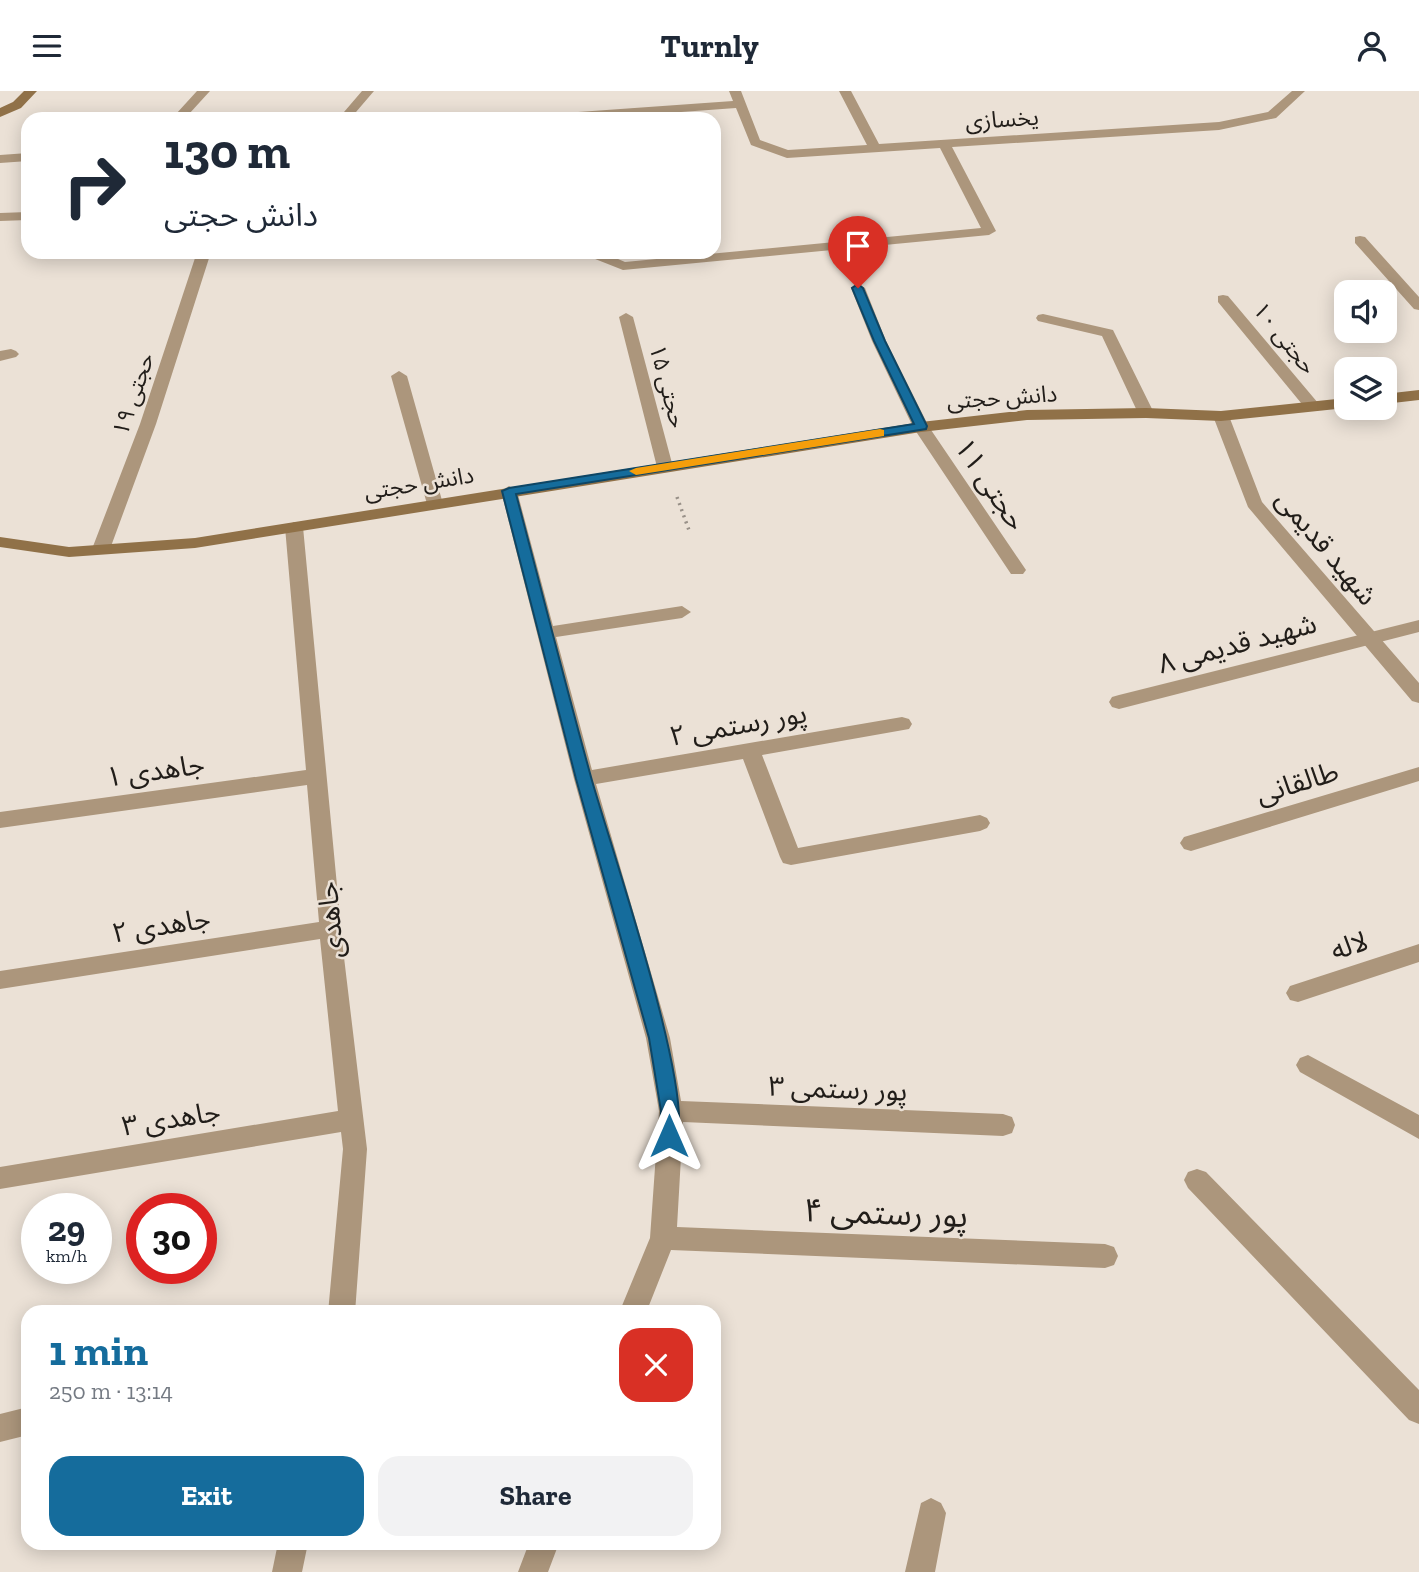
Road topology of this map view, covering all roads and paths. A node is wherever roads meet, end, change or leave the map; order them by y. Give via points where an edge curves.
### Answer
1 (32, 91) edge
2 (204, 91) edge
3 (368, 91) edge
4 (735, 91) edge
5 (845, 91) edge
6 (1299, 91) edge
7 (740, 104) junction
8 (188, 112) edge
9 (350, 112) edge
10 (632, 112) edge
11 (0, 113) edge
12 (944, 144) junction
13 (875, 148) junction
14 (21, 158) edge
15 (0, 159) edge
16 (21, 216) edge
17 (0, 217) edge
18 (1360, 240) dead end
19 (721, 257) edge
20 (202, 259) edge
21 (606, 259) edge
22 (696, 259) edge
23 (858, 288) dead end
24 (1223, 299) dead end
25 (1419, 306) edge
26 (626, 317) dead end
27 (1043, 318) dead end
28 (399, 376) dead end
29 (1419, 395) edge
30 (1397, 397) edge
31 (1334, 404) edge
32 (1312, 406) junction
33 (1146, 413) junction
34 (1221, 416) junction
35 (921, 426) junction
36 (666, 467) junction
37 (509, 491) junction
38 (435, 503) junction
39 (295, 527) junction
40 (0, 542) edge
41 (101, 549) junction
42 (1017, 570) dead end
43 (682, 612) dead end
44 (1419, 626) edge
45 (546, 633) junction
46 (1369, 638) junction
47 (1419, 696) edge
48 (1119, 702) dead end
49 (902, 724) dead end
50 (750, 750) junction
51 (1419, 774) edge
52 (317, 775) junction
53 (584, 779) junction
54 (0, 820) edge
55 (980, 823) dead end
56 (1191, 843) dead end
57 (330, 929) junction
58 (1419, 953) edge
59 (0, 980) edge
60 (1298, 993) dead end
61 (1308, 1065) dead end
62 (671, 1111) junction
63 (351, 1120) junction
64 (1003, 1125) dead end
65 (1419, 1128) edge
66 (0, 1178) edge
67 (1197, 1180) dead end
68 (663, 1238) junction
69 (1105, 1256) dead end
70 (342, 1305) edge
71 (635, 1305) edge
72 (1419, 1410) edge
73 (21, 1422) edge
74 (0, 1427) edge
75 (931, 1513) dead end
76 (292, 1550) edge
77 (541, 1550) edge
78 (287, 1572) edge
79 (533, 1572) edge
80 (920, 1572) edge

1 - 11 street
2 - 8 street
3 - 9 street
4 - 7 street, یخسازی
5 - 13 street
6 - 12 street, یخسازی via 1272,115 1219,126
7 - 10 street
7 - 13 street, یخسازی via 755,142 787,154
12 - 13 street, یخسازی
12 - 19 street via 989,231
14 - 15 street
16 - 17 street
18 - 25 street
20 - 41 street, حجتی ۱۹ via 149,424
21 - 22 street via 623,266
23 - 35 street, حجتی ۱۱
24 - 32 street, حجتی ۱۰
26 - 36 street, حجتی ۱۵
27 - 33 street via 1108,333
28 - 38 street
29 - 30 street
31 - 32 street, دانش حجتی
32 - 34 street, دانش حجتی
33 - 34 street, دانش حجتی
33 - 35 street, دانش حجتی via 1027,415
34 - 46 street, شهید قدیمی via 1254,503
35 - 36 street, دانش حجتی
35 - 42 street, حجتی ۱۱
36 - 37 street, دانش حجتی
37 - 38 street, دانش حجتی
37 - 45 street
38 - 39 street, دانش حجتی
39 - 41 street, دانش حجتی via 195,543
39 - 52 street, جاهدی
40 - 41 street, دانش حجتی via 69,552
43 - 45 street
44 - 46 street, شهید قدیمی ۸
45 - 53 street
46 - 47 street, شهید قدیمی
46 - 48 street, شهید قدیمی ۸
49 - 50 street, پور رستمی ۲
50 - 53 street, پور رستمی ۲
50 - 55 street via 791,857
51 - 56 street, طالقانی
52 - 54 street, جاهدی ۱
52 - 57 street, جاهدی
53 - 62 street via 658,1038
57 - 59 street, جاهدی ۲
57 - 63 street, جاهدی
58 - 60 street, لاله
61 - 65 street
62 - 64 street, پور رستمی ۳
62 - 68 street
63 - 66 street, جاهدی ۳
63 - 70 street, جاهدی via 355,1149
67 - 72 street
68 - 69 street, پور رستمی ۴
68 - 71 street
73 - 74 street
75 - 80 street
76 - 78 street
77 - 79 street

